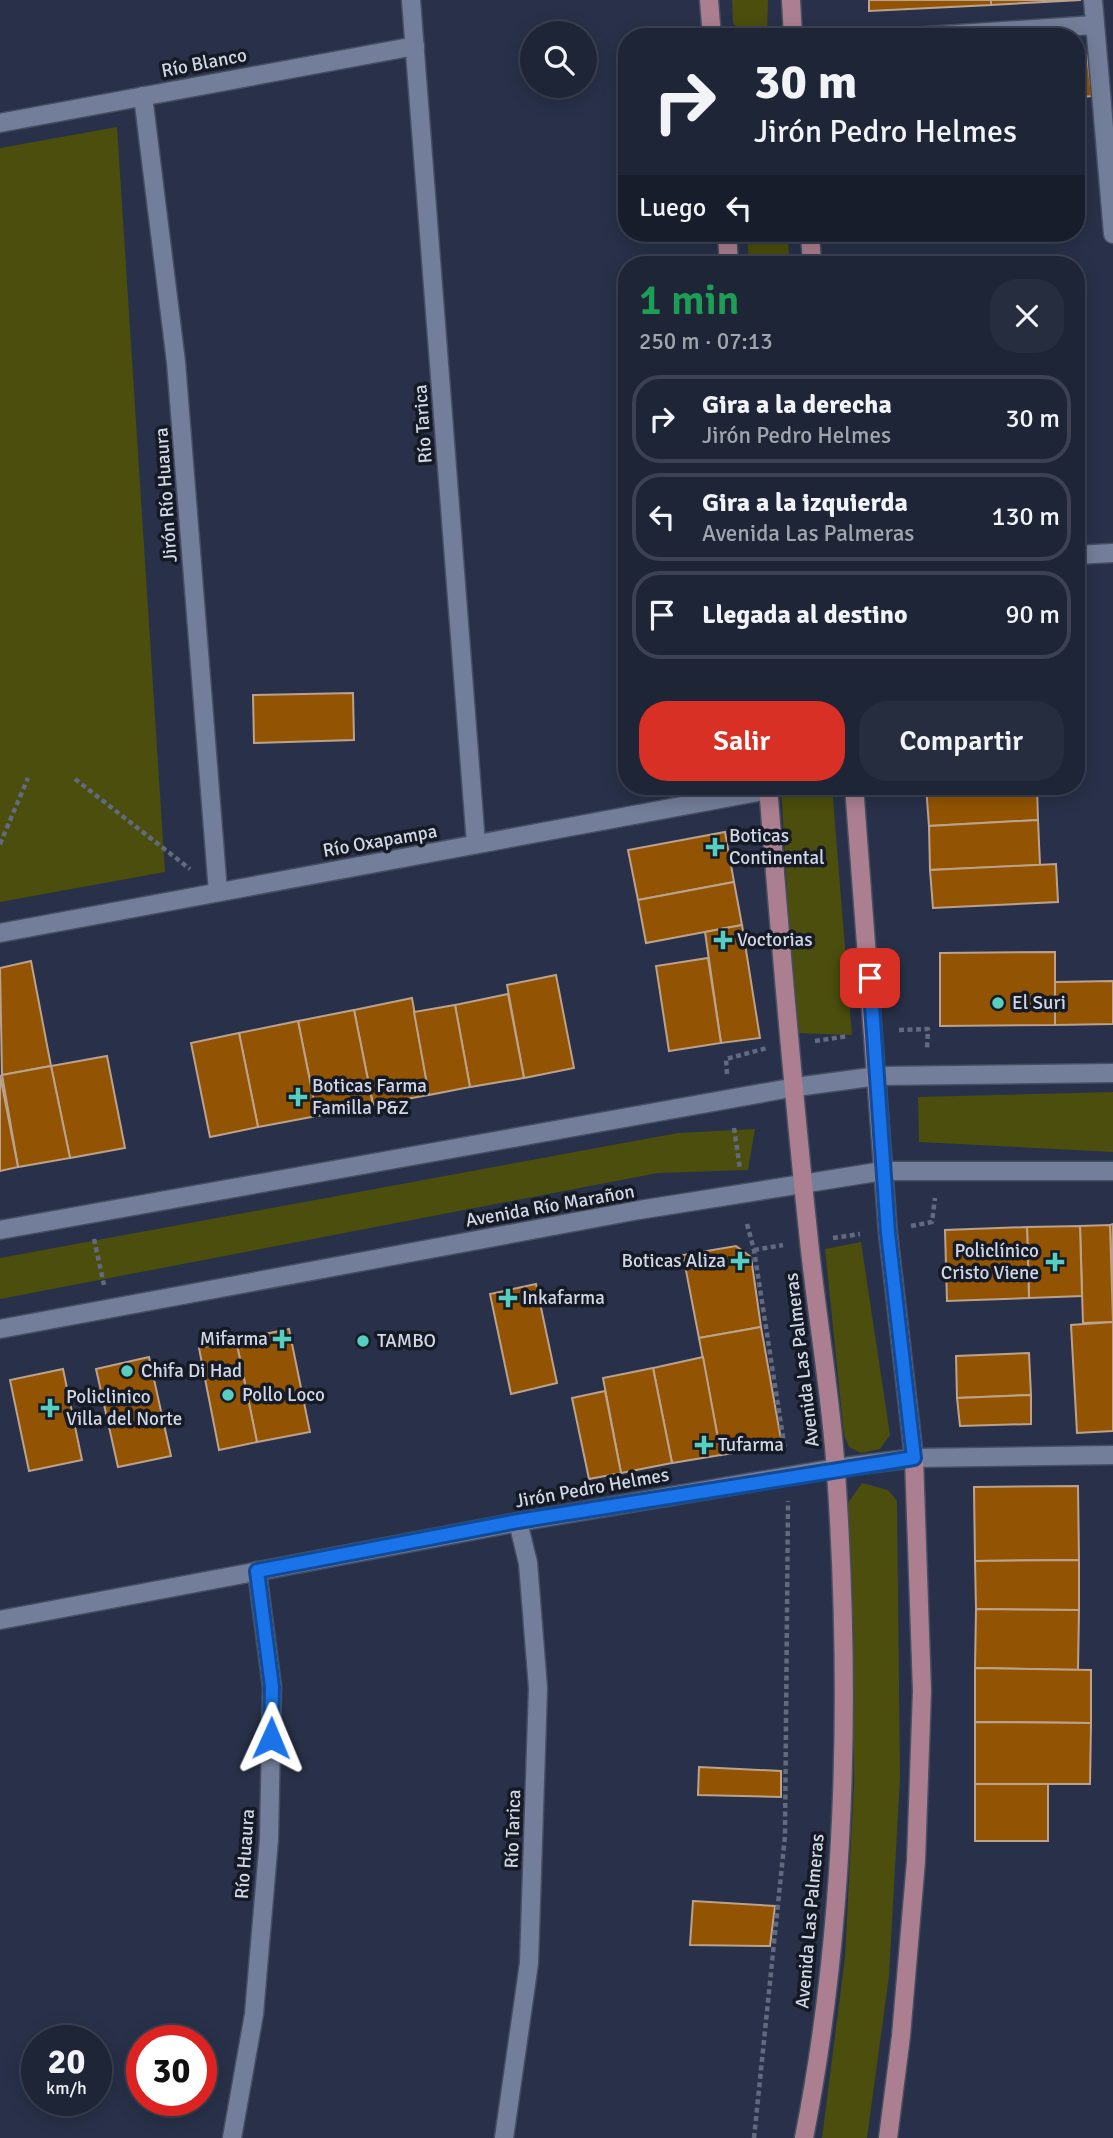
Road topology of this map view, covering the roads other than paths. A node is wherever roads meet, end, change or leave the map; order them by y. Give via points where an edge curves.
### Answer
1 (411, 0) edge
2 (709, 0) edge
3 (791, 0) edge
4 (1093, 0) edge
5 (1094, 25) junction
6 (711, 28) edge
7 (793, 28) edge
8 (1049, 28) edge
9 (415, 46) junction
10 (143, 96) junction
11 (0, 122) edge
12 (1110, 158) edge
13 (1113, 234) edge
14 (1113, 554) edge
15 (1085, 555) edge
16 (732, 795) edge
17 (769, 795) edge
18 (855, 795) edge
19 (476, 844) junction
20 (218, 892) junction
21 (0, 933) edge
22 (1113, 1073) edge
23 (878, 1076) junction
24 (796, 1087) junction
25 (883, 1171) junction
26 (1113, 1171) edge
27 (804, 1185) junction
28 (0, 1230) edge
29 (0, 1329) edge
30 (1113, 1455) edge
31 (914, 1458) junction
32 (836, 1468) junction
33 (518, 1521) junction
34 (257, 1571) junction
35 (0, 1620) edge
36 (232, 2138) edge
37 (504, 2138) edge
38 (804, 2138) edge
39 (888, 2138) edge

1 - 9 street, Río Tarica
2 - 6 main road
3 - 7 main road
4 - 5 street
5 - 8 street
5 - 12 street
9 - 10 street, Río Blanco
9 - 19 street, Río Tarica
10 - 11 street, Río Blanco
10 - 20 street, Jirón Río Huaura via 176,362
12 - 13 street
14 - 15 street
16 - 19 street, Río Oxapampa
17 - 24 main road, Avenida Las Palmeras
18 - 23 main road
19 - 20 street, Río Oxapampa
20 - 21 street, Río Oxapampa
22 - 23 street
23 - 24 street
23 - 25 main road
24 - 27 main road, Avenida Las Palmeras
24 - 28 street
25 - 26 street, Avenida Río Marañon
25 - 27 street, Avenida Río Marañon
25 - 31 main road
27 - 29 street, Avenida Río Marañon via 639,1210
27 - 32 main road, Avenida Las Palmeras
30 - 31 street, Jirón Pedro Helmes
31 - 32 street, Jirón Pedro Helmes
31 - 39 main road via 922,1691 916,1861
32 - 33 street, Jirón Pedro Helmes
32 - 38 main road, Avenida Las Palmeras via 844,1630 842,1791 830,1952
33 - 34 street, Jirón Pedro Helmes
33 - 37 street, Río Tarica via 528,1563 538,1688 530,1963
34 - 35 street, Jirón Pedro Helmes
34 - 36 street, Río Huaura via 272,1687 269,1839 254,2014

